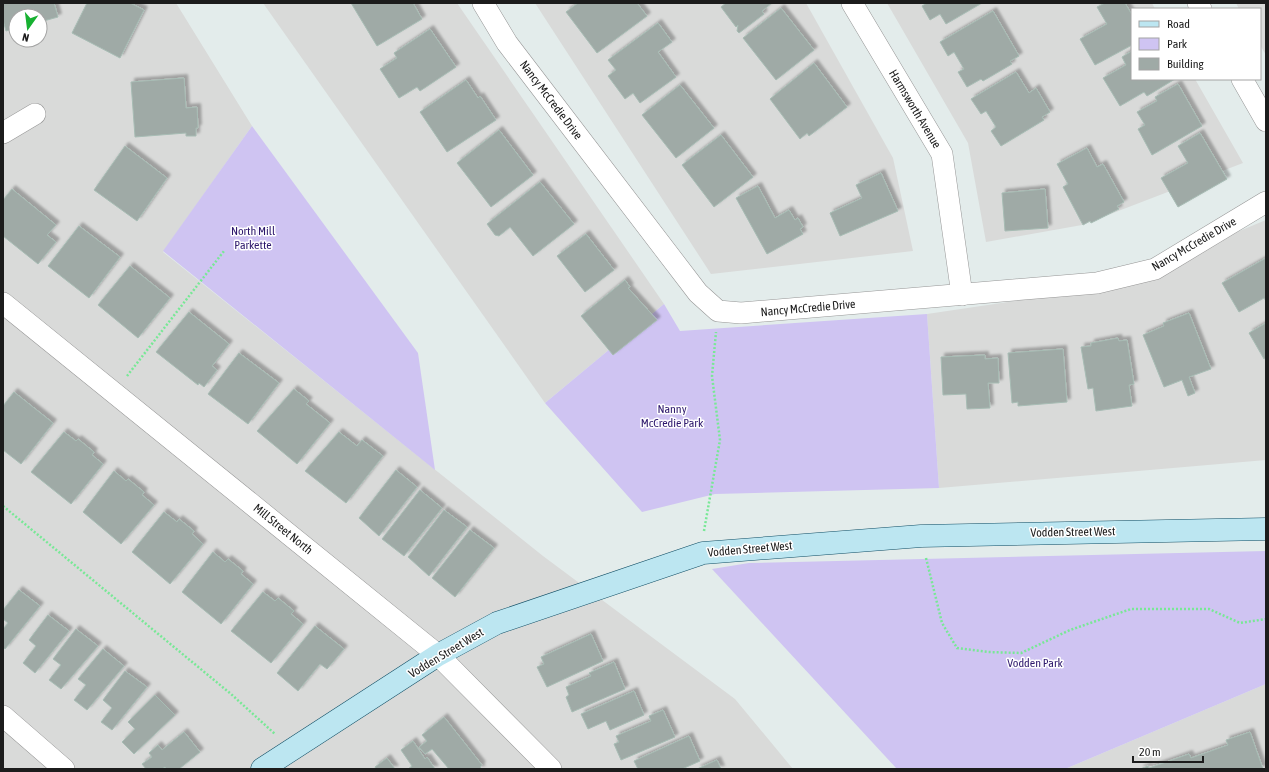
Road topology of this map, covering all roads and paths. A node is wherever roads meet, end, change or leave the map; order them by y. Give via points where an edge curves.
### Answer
1 (483, 3) edge
2 (852, 3) edge
3 (1243, 80) edge
4 (35, 114) dead end
5 (1266, 121) edge
6 (3, 133) edge
7 (1266, 202) edge
8 (224, 251) dead end
9 (962, 295) junction
10 (3, 303) edge
11 (718, 311) junction
12 (114, 392) junction
13 (3, 506) edge
14 (1266, 529) edge
15 (921, 536) junction
16 (703, 553) junction
17 (1266, 619) edge
18 (438, 655) junction
19 (3, 716) edge
20 (291, 749) junction
21 (64, 769) edge
22 (262, 769) edge
23 (551, 769) edge

1 - 11 street, Nancy McCredie Drive via 507,43 698,294
2 - 9 street, Harmsworth Avenue via 942,154
3 - 5 street
4 - 6 street
7 - 9 street, Nancy McCredie Drive via 1155,269 1098,283
8 - 12 path
9 - 11 street, Nancy McCredie Drive via 741,314
10 - 12 street, Mill Street North
11 - 16 path via 712,376 720,440 705,523
12 - 18 street, Mill Street North
13 - 20 path via 231,694
14 - 15 street, Vodden Street West
15 - 16 street, Vodden Street West
15 - 17 path via 942,623 956,648 1021,653 1070,630 1131,609 1209,609 1240,623
16 - 18 street, Vodden Street West via 497,623
18 - 20 street, Vodden Street West
18 - 23 street, Mill Street North
19 - 21 street
20 - 22 street, Vodden Street West

